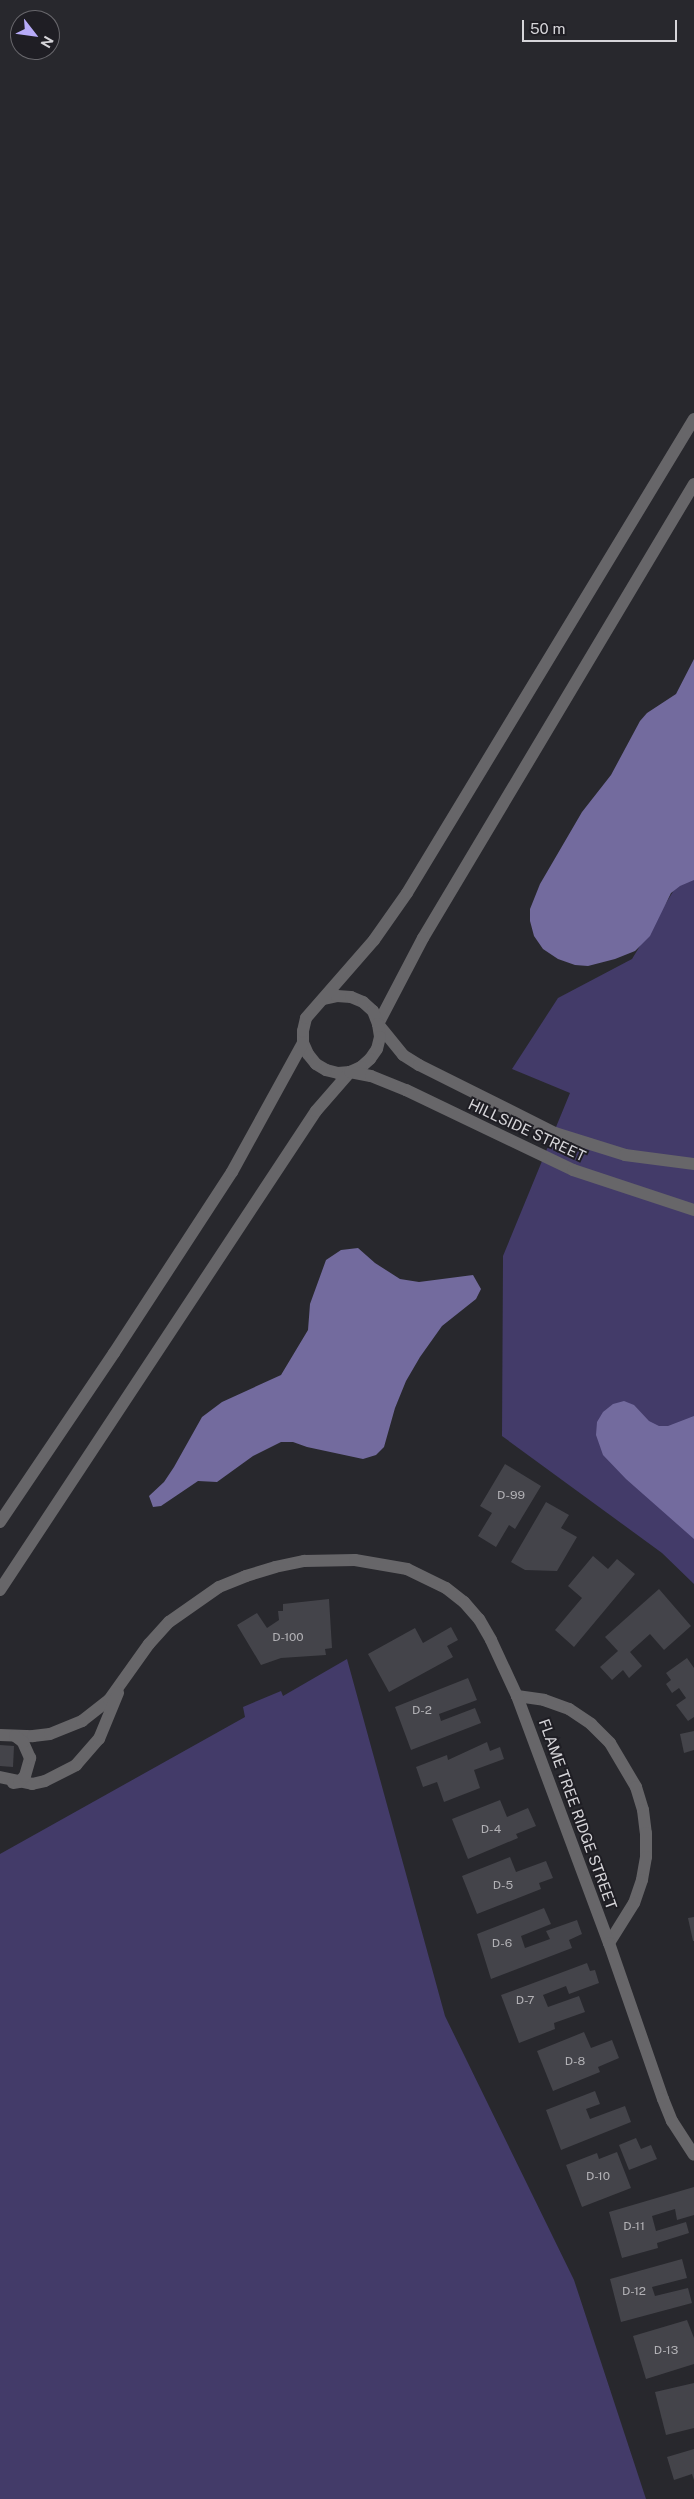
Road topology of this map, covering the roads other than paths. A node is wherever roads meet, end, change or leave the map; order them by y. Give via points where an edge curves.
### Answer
1 (694, 419) edge
2 (694, 484) edge
3 (324, 999) junction
4 (378, 1024) junction
5 (304, 1043) junction
6 (350, 1072) junction
7 (694, 1164) edge
8 (694, 1210) edge
9 (0, 1522) edge
10 (0, 1590) edge
11 (120, 1686) junction
12 (517, 1696) junction
13 (0, 1736) edge
14 (16, 1736) junction
15 (0, 1777) edge
16 (19, 1782) junction
17 (0, 1785) edge
18 (609, 1943) junction
19 (694, 2155) edge

1 - 3 street via 407,894 374,940
2 - 4 street via 423,938
3 - 4 street via 351,997 363,1002
3 - 5 street via 306,1018
4 - 6 street via 380,1037 374,1054 361,1067
4 - 7 street, HILLSIDE STREET via 403,1055 419,1065 555,1133 625,1155
5 - 6 street via 316,1064 338,1073
5 - 9 street via 232,1172
6 - 8 street, HILLSIDE STREET via 371,1076 406,1090 574,1170
6 - 10 street via 316,1111
11 - 12 street, FLAME TREE RIDGE STREET via 149,1644 170,1622 219,1588 275,1566 330,1559 407,1569 446,1588 479,1619
11 - 14 street, FLAME TREE RIDGE STREET via 97,1711 67,1729
11 - 16 street, FLAME TREE RIDGE STREET via 107,1723 89,1753 69,1770 45,1781
12 - 18 street, FLAME TREE RIDGE STREET
12 - 18 street, FLAME TREE RIDGE STREET via 544,1700 591,1724 610,1743 636,1787 646,1833 643,1873 634,1903
13 - 14 street, FLAME TREE RIDGE STREET
14 - 16 street via 23,1742 30,1758 25,1776
15 - 16 street, FLAME TREE RIDGE STREET
16 - 17 street, FLAME TREE RIDGE STREET
18 - 19 street, FLAME TREE RIDGE STREET via 669,2113

